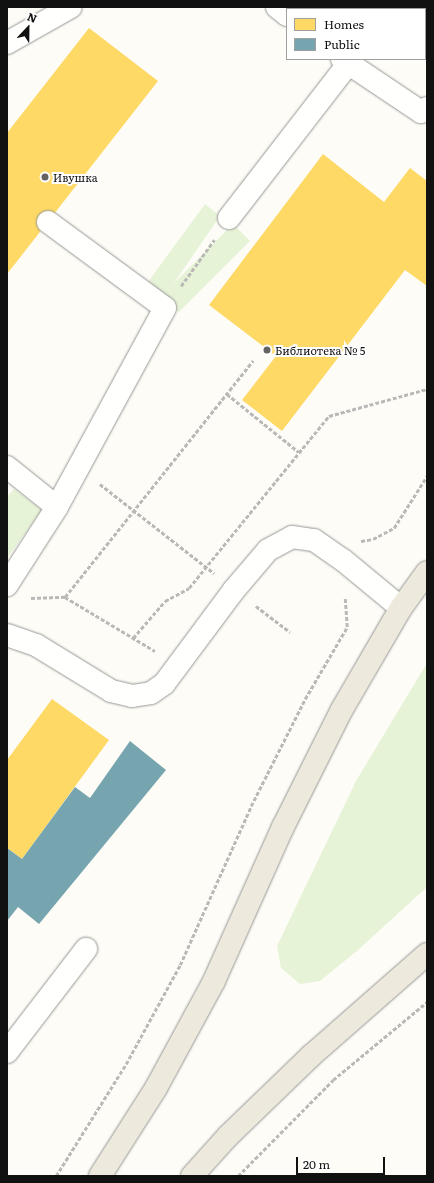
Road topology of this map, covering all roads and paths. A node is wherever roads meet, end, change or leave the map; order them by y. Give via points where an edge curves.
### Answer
1 (71, 7) edge
2 (277, 7) edge
3 (286, 14) edge
4 (7, 43) edge
5 (348, 61) edge
6 (427, 108) edge
7 (229, 218) joint
8 (48, 222) dead end
9 (166, 308) junction
10 (253, 361) dead end
11 (427, 390) edge
12 (227, 394) junction
13 (299, 452) junction
14 (79, 466) junction
15 (7, 467) edge
16 (427, 476) edge
17 (57, 507) junction
18 (133, 512) junction
19 (343, 560) junction
20 (206, 565) junction
21 (427, 572) edge
22 (7, 585) edge
23 (234, 590) junction
24 (342, 594) dead end
25 (66, 597) junction
26 (29, 598) dead end
27 (401, 608) junction
28 (290, 632) dead end
29 (7, 635) edge
30 (133, 638) junction
31 (178, 664) junction
32 (86, 949) dead end
33 (427, 954) edge
34 (427, 1002) edge
35 (7, 1052) edge
36 (56, 1176) edge
37 (100, 1176) edge
38 (192, 1176) edge
39 (238, 1176) edge

1 - 4 lane
2 - 3 lane
5 - 6 lane via 421,112
5 - 7 lane
7 - 9 path
8 - 9 lane
9 - 14 lane
10 - 12 path
11 - 13 path via 329,416
12 - 13 path
12 - 18 path
13 - 20 path
14 - 17 lane
14 - 18 path
15 - 17 lane
16 - 19 path via 394,528 374,539 356,542
17 - 22 lane
18 - 20 path
18 - 25 path
19 - 23 lane via 314,540 292,537 268,550
19 - 27 lane
20 - 23 path
20 - 30 path via 189,588 165,601
21 - 27 main road
23 - 28 path
23 - 31 lane
24 - 36 path via 346,598 347,627 305,699 258,792 180,965 126,1064
25 - 26 path
25 - 30 path
27 - 37 main road via 341,711 282,827 214,981 156,1088
29 - 31 lane via 36,645 111,691 132,696 151,693 164,684
30 - 31 path
32 - 35 lane
33 - 38 main road via 312,1055 228,1136
34 - 39 path via 333,1080

